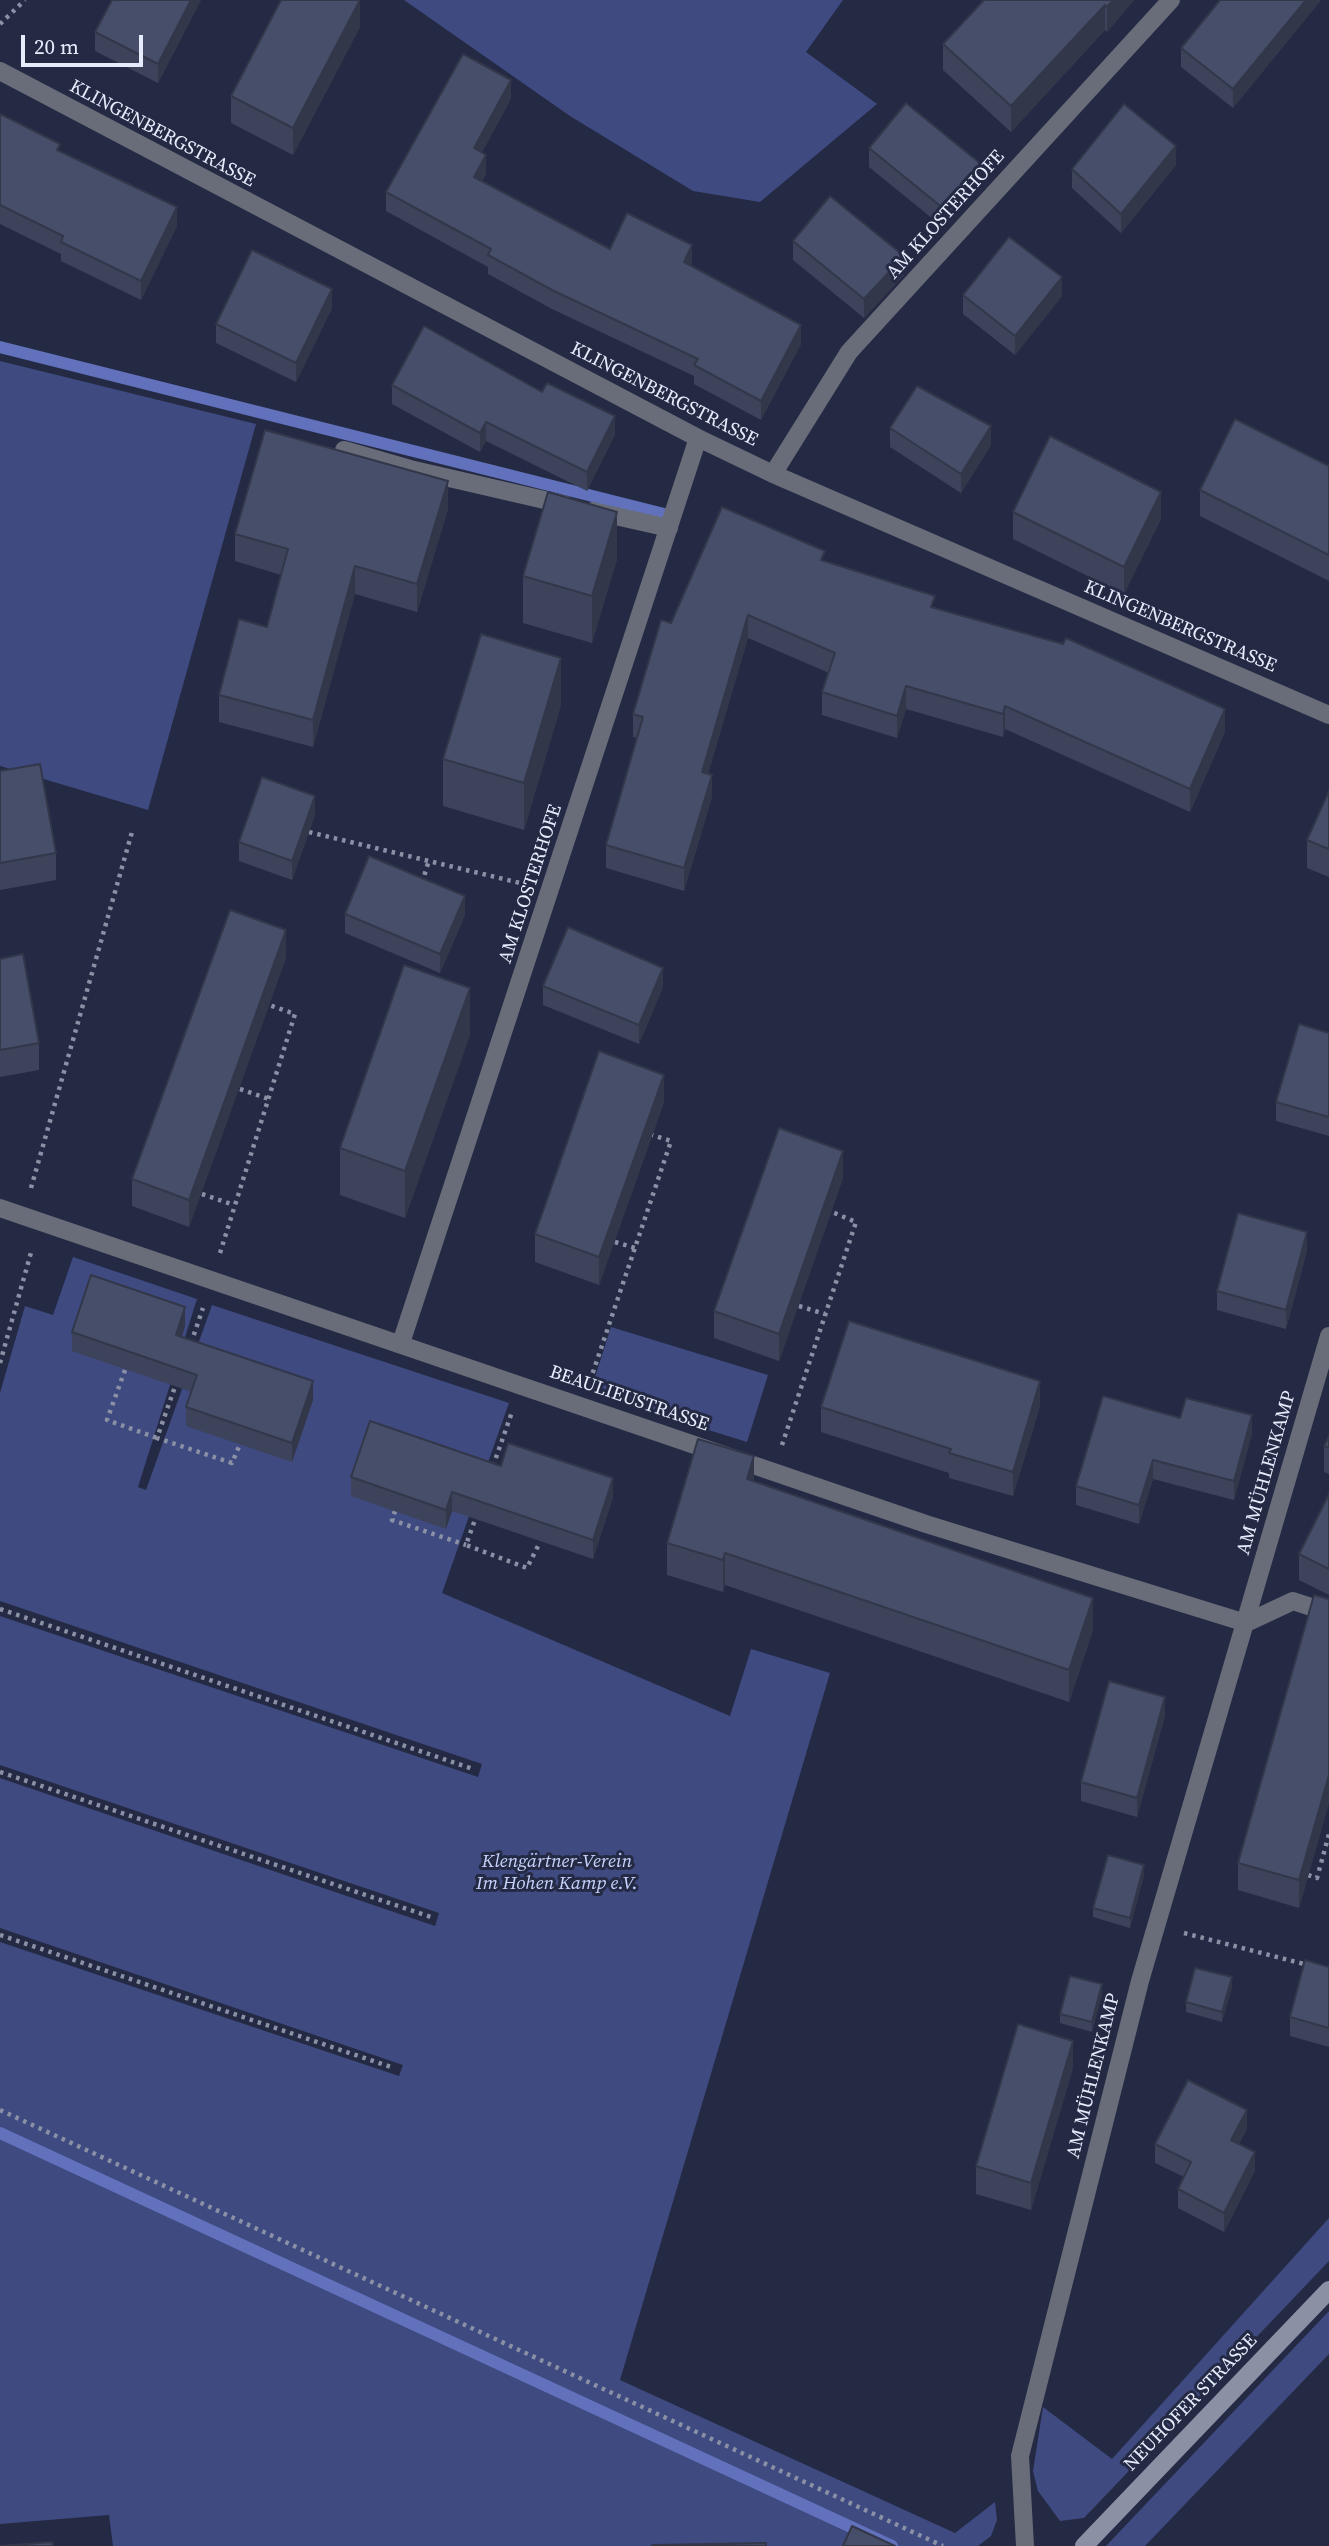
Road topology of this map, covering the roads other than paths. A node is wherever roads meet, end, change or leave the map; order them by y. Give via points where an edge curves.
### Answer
1 (1171, 0) edge
2 (0, 71) edge
3 (698, 438) junction
4 (344, 450) edge
5 (773, 474) junction
6 (668, 528) junction
7 (1329, 715) edge
8 (0, 1208) edge
9 (1329, 1336) edge
10 (401, 1343) junction
11 (1329, 1613) edge
12 (1246, 1623) junction
13 (1329, 2290) edge
14 (1025, 2546) edge
15 (1084, 2546) edge

1 - 5 street, AM KLOSTERHOFE via 849,352
2 - 3 street, KLINGENBERGSTRASSE
3 - 5 street, KLINGENBERGSTRASSE
3 - 6 street, AM KLOSTERHOFE
4 - 6 street
5 - 7 street, KLINGENBERGSTRASSE
6 - 10 street, AM KLOSTERHOFE
8 - 10 street, BEAULIEUSTRASSE
9 - 12 street, AM MÜHLENKAMP
10 - 12 street, BEAULIEUSTRASSE via 926,1524
11 - 12 street via 1293,1601
12 - 14 street, AM MÜHLENKAMP via 1156,1926 1020,2456
13 - 15 street, NEUHOFER STRASSE

